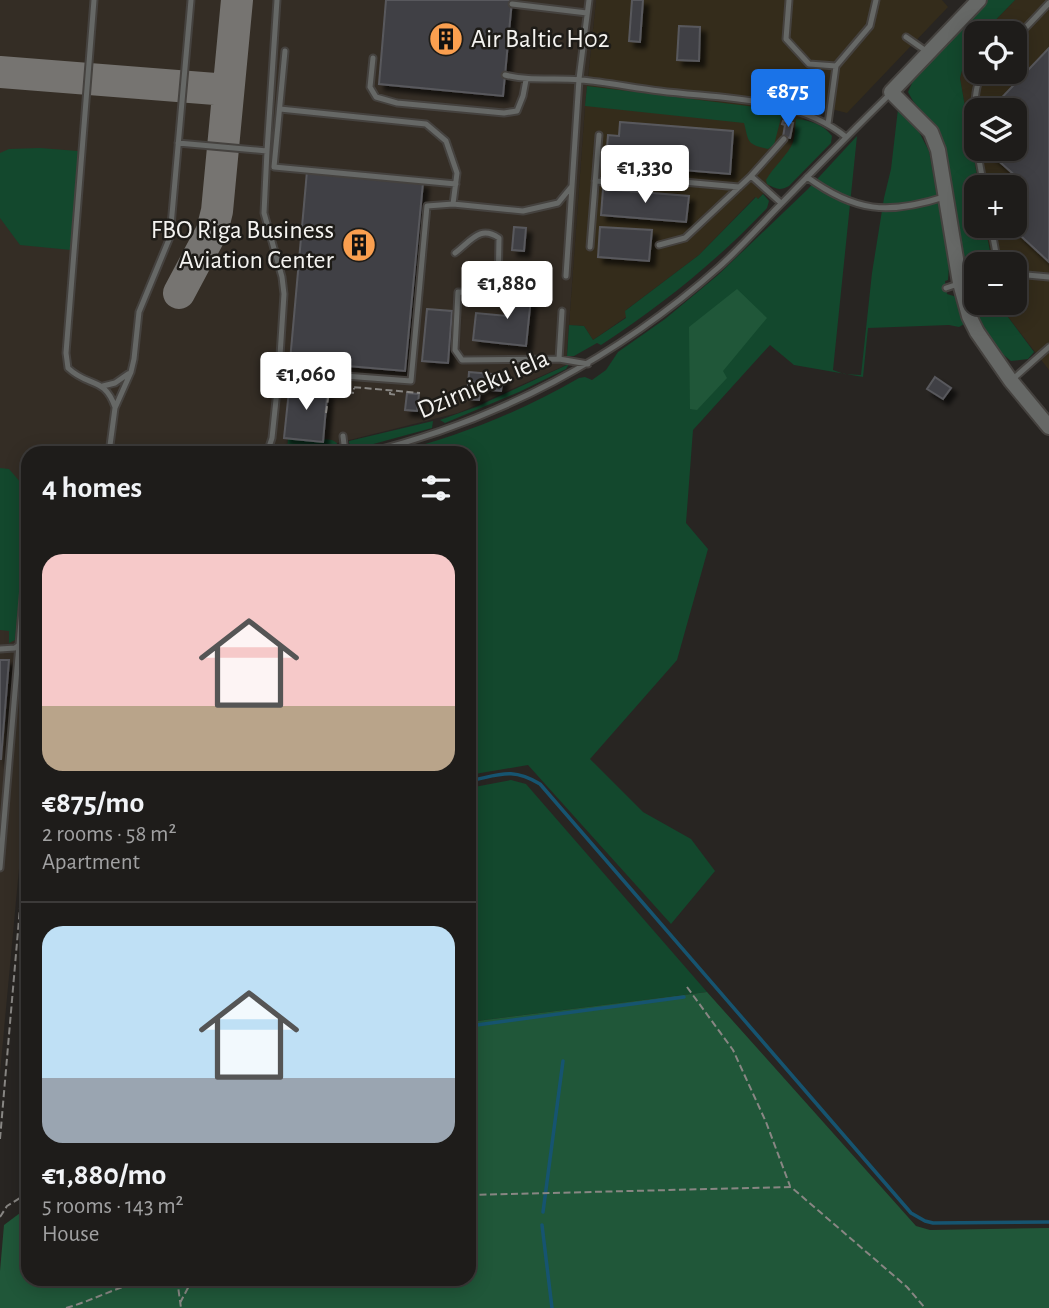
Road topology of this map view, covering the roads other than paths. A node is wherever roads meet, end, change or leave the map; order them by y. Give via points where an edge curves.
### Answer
1 (94, 0) edge
2 (191, 0) edge
3 (277, 0) edge
4 (589, 0) edge
5 (789, 0) edge
6 (876, 0) edge
7 (979, 0) edge
8 (1049, 3) edge
9 (512, 4) dead end
10 (587, 13) junction
11 (1027, 26) edge
12 (906, 37) dead end
13 (285, 51) dead end
14 (929, 52) junction
15 (373, 58) dead end
16 (836, 66) junction
17 (505, 75) dead end
18 (579, 79) junction
19 (526, 80) junction
20 (891, 92) junction
21 (280, 109) junction
22 (828, 124) junction
23 (598, 135) dead end
24 (845, 137) junction
25 (784, 139) dead end
26 (178, 143) junction
27 (267, 151) junction
28 (751, 176) junction
29 (807, 177) junction
30 (595, 181) junction
31 (456, 184) junction
32 (572, 186) junction
33 (739, 187) junction
34 (945, 197) junction
35 (781, 203) junction
36 (453, 204) junction
37 (659, 245) dead end
38 (590, 247) dead end
39 (455, 253) dead end
40 (1027, 275) edge
41 (566, 276) dead end
42 (1049, 277) edge
43 (964, 282) edge
44 (953, 286) junction
45 (562, 311) dead end
46 (1049, 347) edge
47 (559, 359) junction
48 (588, 364) junction
49 (279, 371) junction
50 (131, 372) junction
51 (1011, 381) junction
52 (103, 386) junction
53 (115, 408) junction
54 (1049, 428) edge
55 (343, 436) dead end
56 (110, 446) edge
57 (269, 446) edge
58 (344, 446) edge
59 (389, 446) edge
60 (21, 621) edge
61 (19, 645) junction
62 (0, 649) edge
63 (0, 768) edge
64 (9, 769) junction
65 (0, 868) edge

1 - 52 lane via 66,353 68,368 77,377
2 - 26 lane
3 - 27 lane
4 - 10 lane
5 - 16 lane via 786,39 809,64
6 - 16 lane via 870,26
7 - 14 street, Dzirnieku iela
8 - 11 lane
9 - 10 lane
10 - 18 lane
12 - 14 lane
13 - 21 lane
14 - 20 street, Dzirnieku iela
15 - 19 lane via 370,87 376,97 397,103 517,111
16 - 22 lane
17 - 19 lane
18 - 19 lane
18 - 22 lane via 757,102 803,112
18 - 32 lane
20 - 24 lane, Dzirnieku iela
20 - 34 street via 930,132 938,150
21 - 31 lane via 426,124 446,141
21 - 31 lane via 275,167
22 - 24 lane
23 - 30 lane
24 - 29 lane, Dzirnieku iela
25 - 28 lane
26 - 27 lane
26 - 50 lane via 170,237 139,312
27 - 49 lane via 264,214 284,294
28 - 33 lane
28 - 35 lane
29 - 34 lane via 839,199 876,209 903,208
29 - 35 lane, Dzirnieku iela
30 - 33 lane via 628,183 639,178
30 - 38 lane
31 - 36 lane
32 - 36 lane via 558,202 523,211
32 - 41 lane
33 - 37 lane via 685,238
34 - 44 street
35 - 48 lane, Dzirnieku iela via 720,267
36 - 49 lane via 427,206 411,381
39 - 47 lane via 483,231 499,238 498,293 458,292 455,350 462,360
40 - 42 lane
43 - 44 lane
44 - 51 street
45 - 47 lane
46 - 51 lane
47 - 48 lane
48 - 59 lane, Dzirnieku iela via 467,422
49 - 57 lane
50 - 52 lane
50 - 53 lane
51 - 54 street
52 - 53 lane
53 - 56 lane
55 - 58 lane
60 - 61 lane
61 - 62 lane
61 - 64 lane
63 - 64 lane
64 - 65 lane

